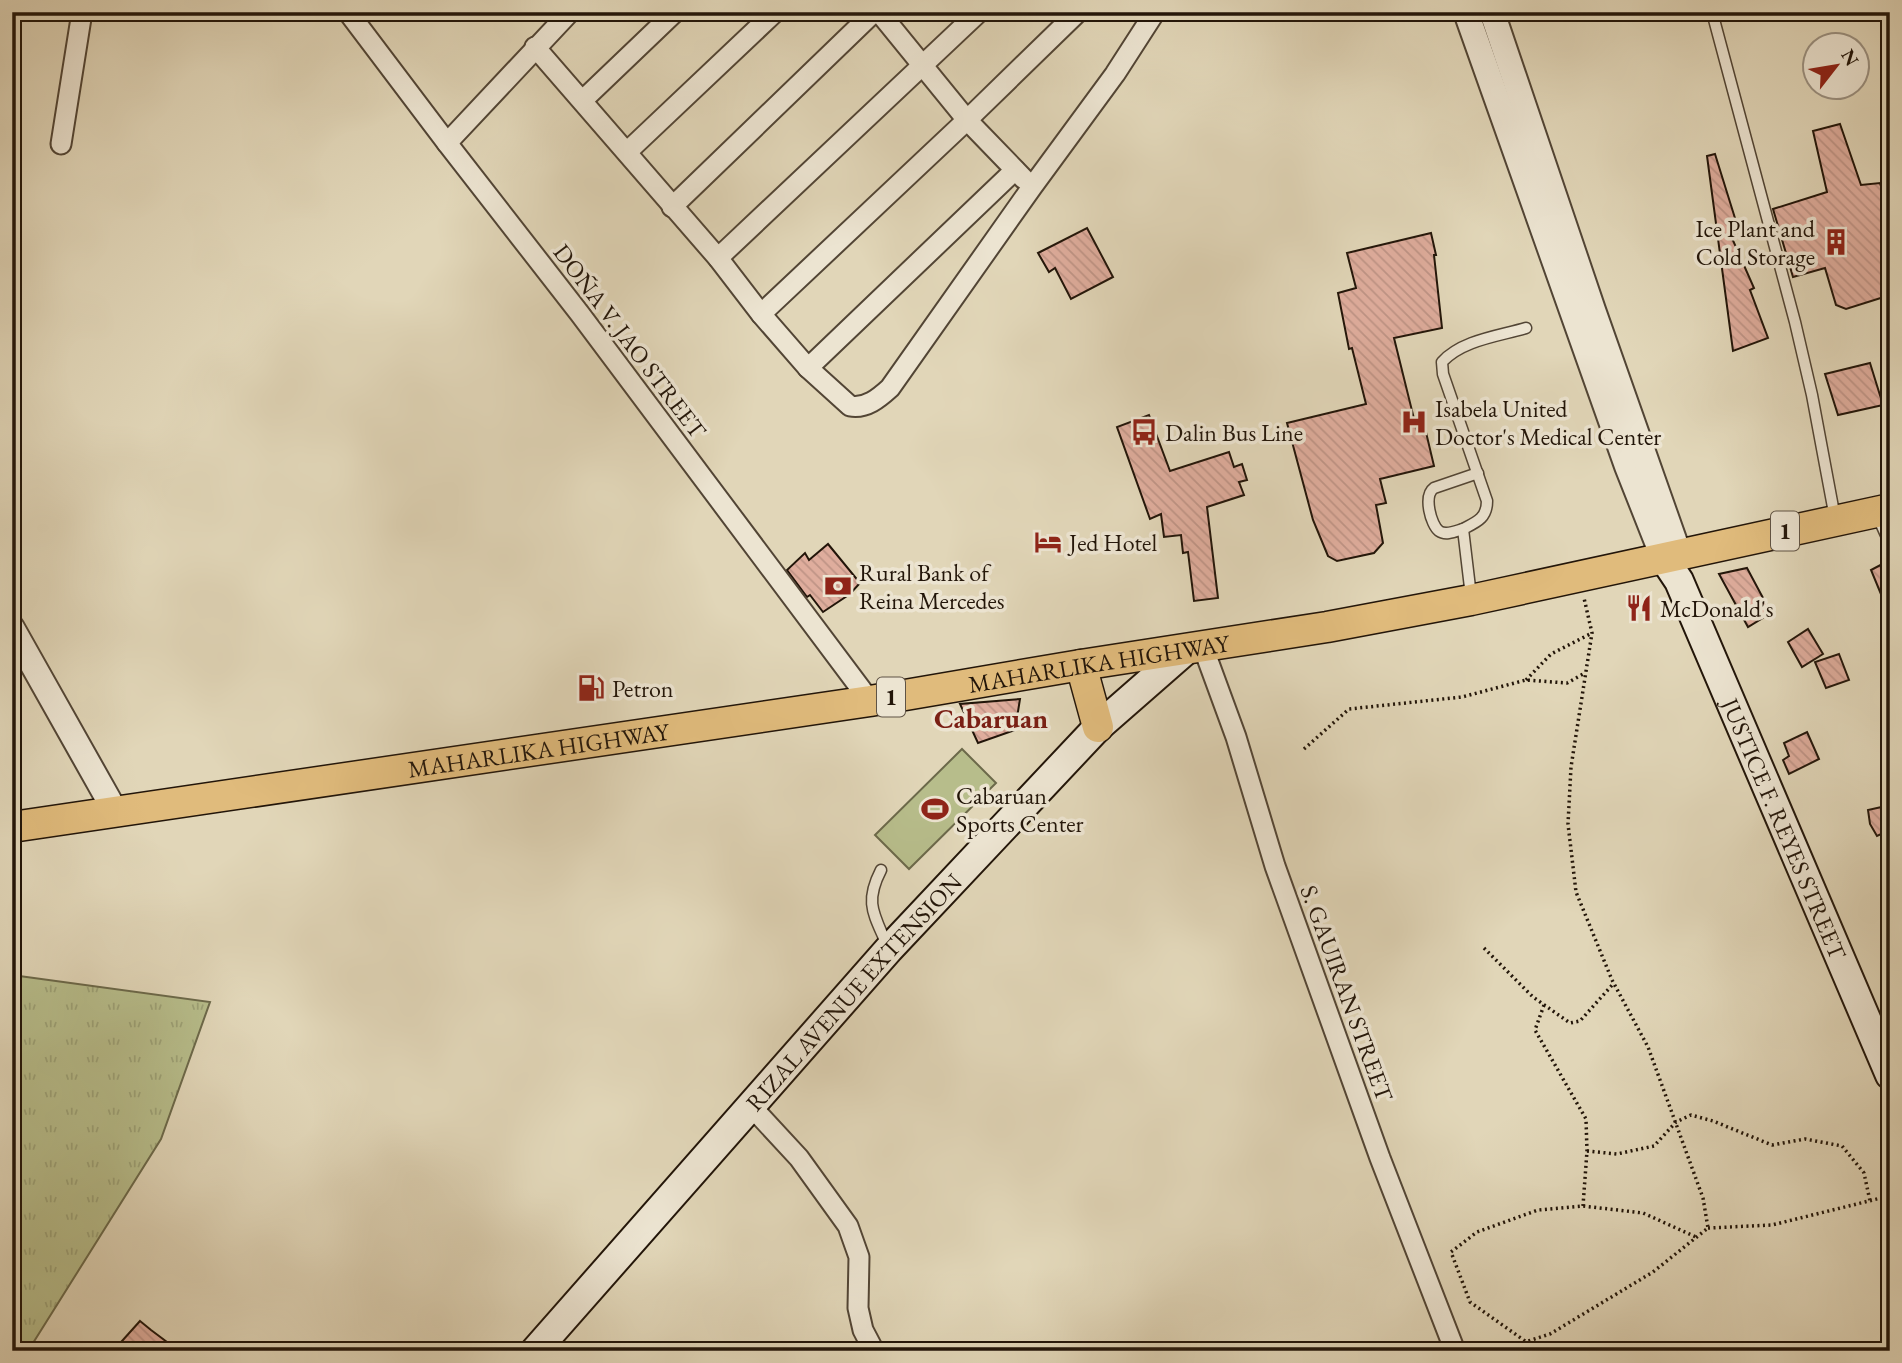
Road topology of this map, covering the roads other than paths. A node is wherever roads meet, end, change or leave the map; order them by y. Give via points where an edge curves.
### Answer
1 (82, 12) edge
2 (348, 12) edge
3 (570, 12) edge
4 (675, 12) edge
5 (775, 12) edge
6 (874, 12) edge
7 (879, 12) edge
8 (979, 12) edge
9 (1078, 12) edge
10 (1155, 12) edge
11 (1466, 12) edge
12 (1492, 12) edge
13 (1712, 12) edge
14 (535, 47) junction
15 (923, 66) junction
16 (583, 100) junction
17 (967, 120) junction
18 (447, 143) junction
19 (61, 144) dead end
20 (627, 152) junction
21 (1015, 170) junction
22 (1032, 187) junction
23 (672, 206) junction
24 (718, 257) junction
25 (761, 314) junction
26 (1526, 328) dead end
27 (808, 368) junction
28 (1478, 473) junction
29 (1883, 510) edge
30 (1836, 520) junction
31 (1463, 529) junction
32 (1890, 544) edge
33 (1674, 564) junction
34 (1471, 600) junction
35 (12, 628) edge
36 (1194, 648) junction
37 (1081, 665) junction
38 (870, 701) junction
39 (1098, 727) junction
40 (115, 811) junction
41 (12, 827) edge
42 (881, 870) dead end
43 (889, 948) junction
44 (1890, 1075) edge
45 (750, 1105) junction
46 (535, 1351) edge
47 (874, 1351) edge
48 (1455, 1351) edge

1 - 19 street
2 - 18 street, DOÑA V. JAO STREET
3 - 14 street
4 - 16 street
5 - 20 street
6 - 23 street
7 - 15 street
8 - 15 street
9 - 17 street
10 - 22 street
11 - 33 street via 1627,466
12 - 33 street via 1642,451
13 - 30 lane via 1807,370
14 - 16 street
14 - 18 street
15 - 17 street
15 - 24 street
16 - 20 street
17 - 21 street
17 - 25 street
18 - 38 street, DOÑA V. JAO STREET
20 - 23 street
21 - 22 street
21 - 27 street
22 - 27 street via 878,399 857,408 850,406
23 - 24 street
24 - 25 street
25 - 27 street
26 - 28 lane via 1466,346 1442,362
28 - 31 lane via 1487,510
28 - 31 lane via 1434,488 1427,497 1439,531
29 - 30 main road, MAHARLIKA HIGHWAY / 1
29 - 32 lane
30 - 33 main road, MAHARLIKA HIGHWAY / 1
31 - 34 lane
33 - 34 main road, MAHARLIKA HIGHWAY / 1 via 1579,576
33 - 44 main road, JUSTICE F. REYES STREET
34 - 36 main road, MAHARLIKA HIGHWAY / 1
35 - 40 street
36 - 37 main road, MAHARLIKA HIGHWAY / 1
36 - 39 main road, RIZAL AVENUE EXTENSION
36 - 48 street, S. GAUIRAN STREET via 1236,737 1275,866
37 - 38 main road, MAHARLIKA HIGHWAY / 1
37 - 39 main road
38 - 40 main road, MAHARLIKA HIGHWAY / 1
39 - 43 main road, RIZAL AVENUE EXTENSION
40 - 41 main road, MAHARLIKA HIGHWAY / 1
42 - 43 lane via 871,897
43 - 45 main road, RIZAL AVENUE EXTENSION
45 - 46 main road, RIZAL AVENUE EXTENSION
45 - 47 street via 799,1158 848,1226 859,1257 863,1330

